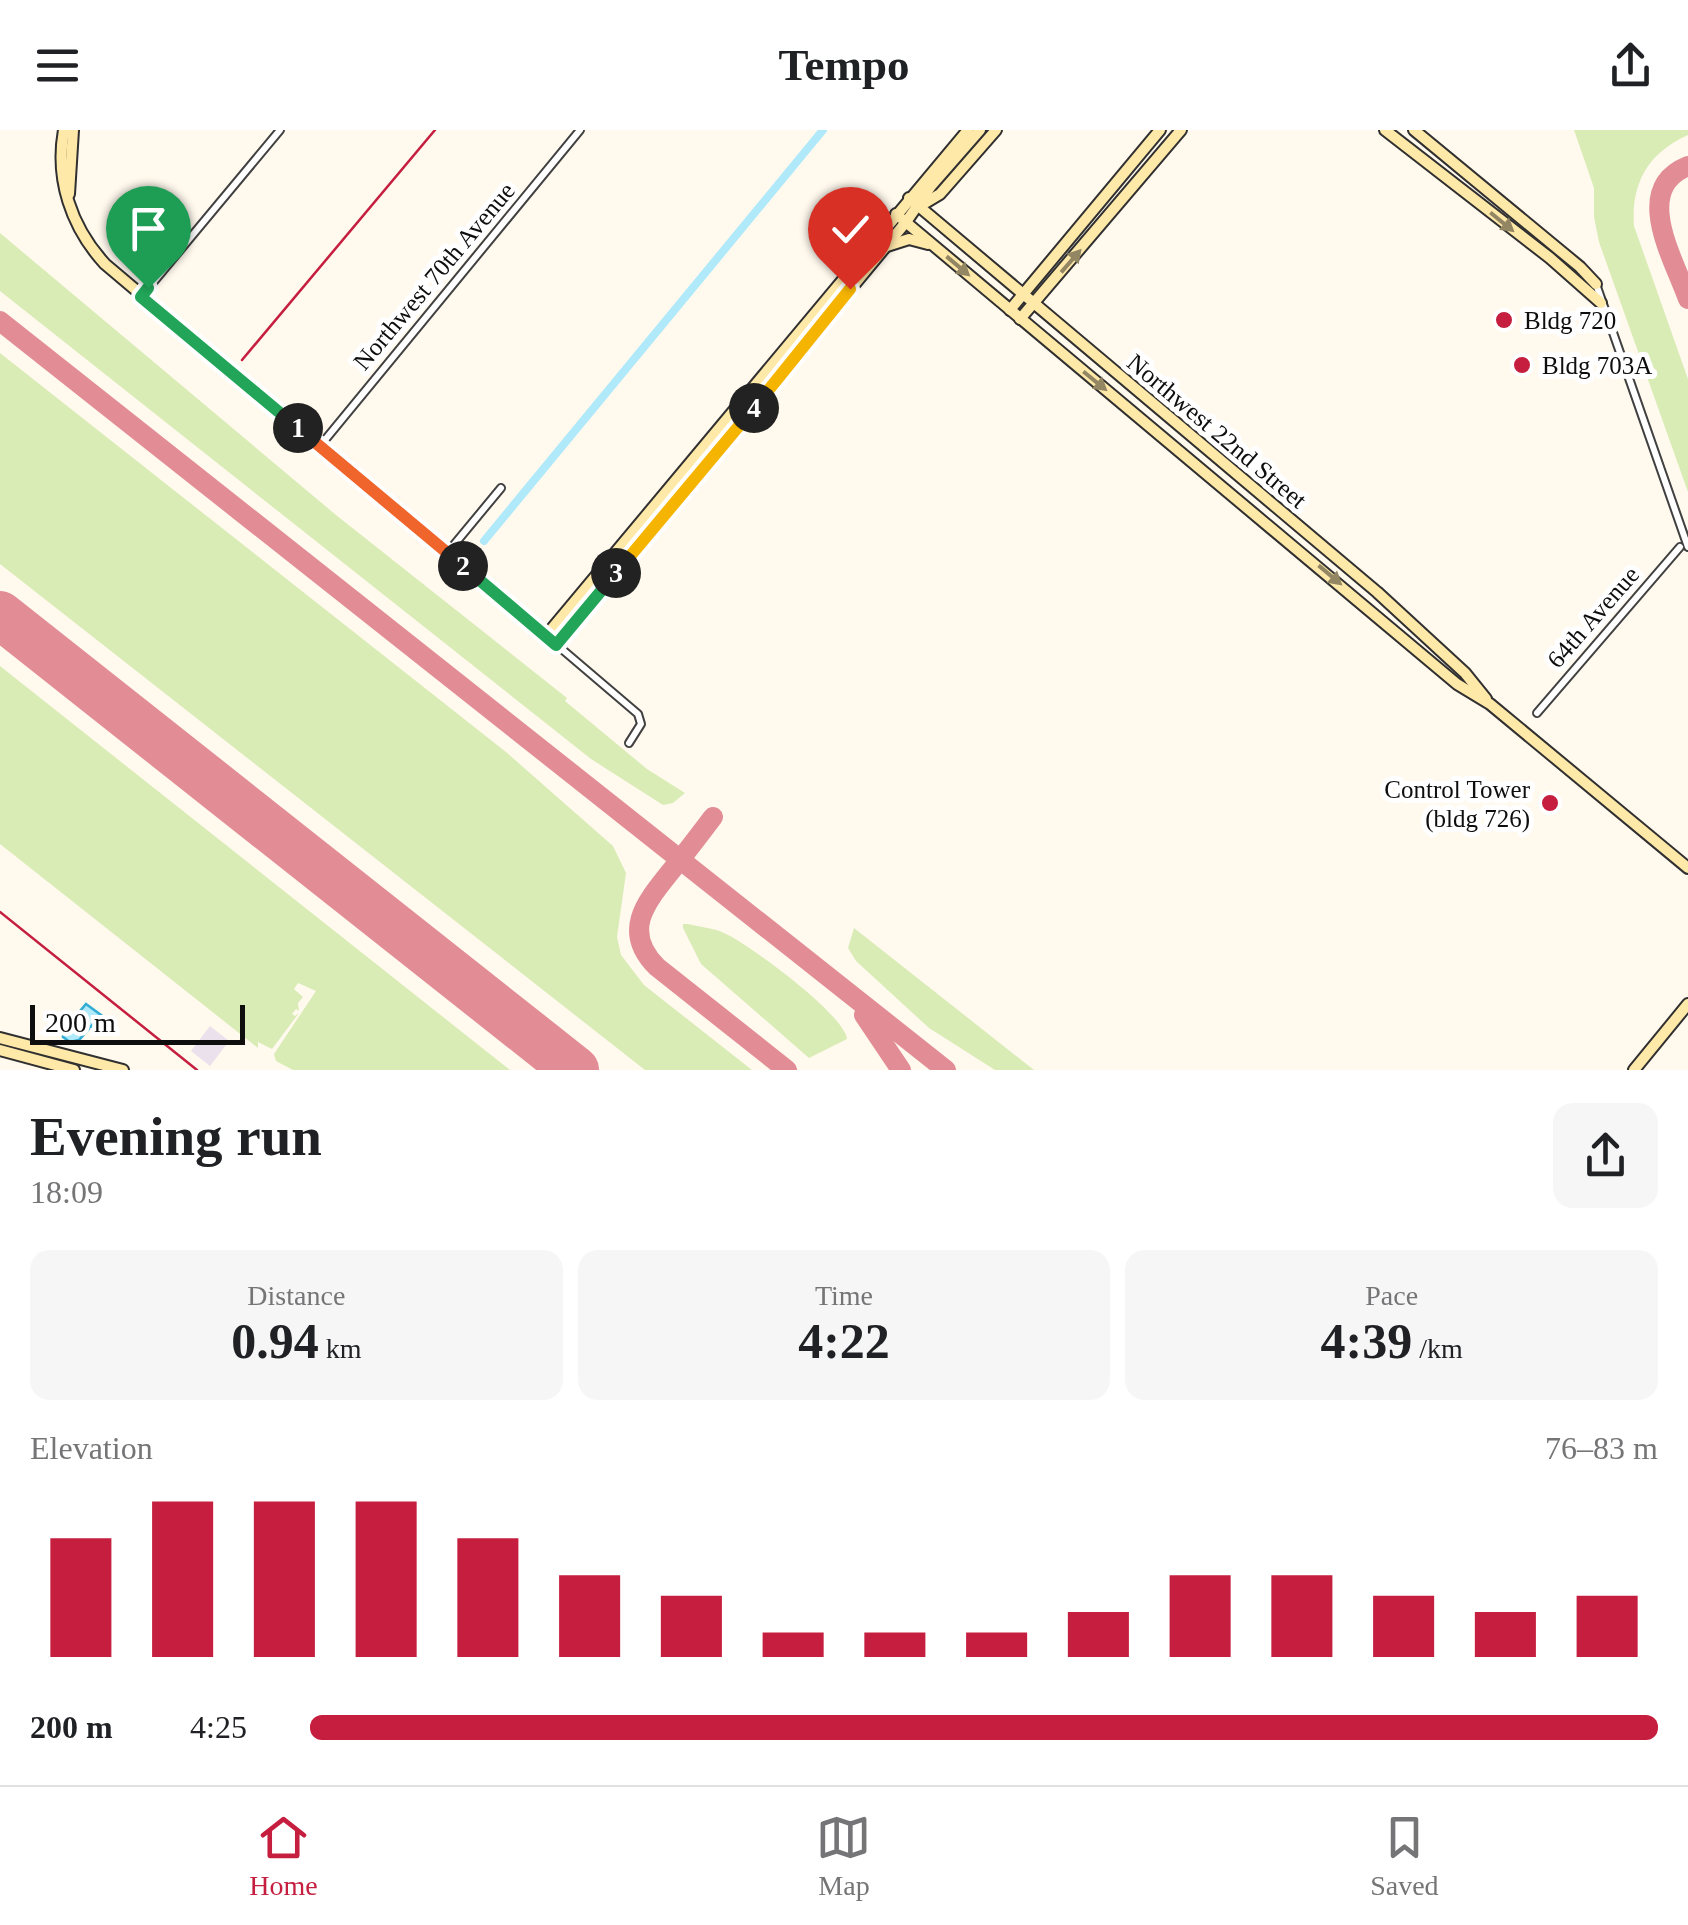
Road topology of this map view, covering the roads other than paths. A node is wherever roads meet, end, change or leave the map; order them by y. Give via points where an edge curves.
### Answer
1 (64, 130) edge
2 (73, 130) edge
3 (280, 130) edge
4 (580, 130) edge
5 (968, 130) edge
6 (980, 130) edge
7 (996, 130) edge
8 (1160, 130) edge
9 (1181, 130) edge
10 (1385, 130) edge
11 (1414, 130) edge
12 (910, 198) junction
13 (68, 200) junction
14 (919, 207) junction
15 (896, 214) junction
16 (906, 222) junction
17 (886, 246) junction
18 (935, 247) junction
19 (1596, 284) joint
20 (1024, 293) junction
21 (141, 297) junction
22 (1034, 303) junction
23 (1601, 304) junction
24 (1010, 310) junction
25 (1020, 319) junction
26 (319, 446) junction
27 (501, 488) dead end
28 (1684, 547) edge
29 (448, 552) junction
30 (545, 636) junction
31 (556, 645) junction
32 (1490, 704) junction
33 (1537, 713) dead end
34 (629, 743) dead end
35 (1688, 868) edge
36 (1688, 1004) edge
37 (0, 1038) edge
38 (0, 1050) edge
39 (74, 1070) edge
40 (123, 1070) edge
41 (1634, 1070) edge

1 - 13 street
2 - 13 street
3 - 21 street
4 - 26 street, Northwest 70th Avenue
5 - 12 street
6 - 14 street
7 - 14 street via 940,194
8 - 20 street
22 -> 9 street
10 -> 23 street
11 - 19 street
12 - 14 street, Northwest 22nd Street
12 - 15 street
13 - 21 street via 97,255
14 - 16 street
14 - 20 street, Northwest 22nd Street
15 - 16 street, Northwest 22nd Street
15 - 30 street
16 - 17 street
16 - 18 street, Northwest 22nd Street
17 - 18 street via 909,239
17 - 31 street
18 -> 24 street, Northwest 22nd Street
19 - 23 street
20 - 22 street, Northwest 22nd Street
20 - 24 street
21 - 26 street
22 - 25 street
22 - 32 street, Northwest 22nd Street via 1418,627
23 - 28 street
24 - 25 street, Northwest 22nd Street
25 -> 32 street, Northwest 22nd Street via 1457,684
26 - 29 street
27 - 29 street
28 - 33 street, 64th Avenue
29 - 30 street
30 - 31 street
31 - 34 street via 638,714 641,724
32 - 35 street, Northwest 22nd Street
36 - 41 street
37 - 40 street
38 - 39 street

